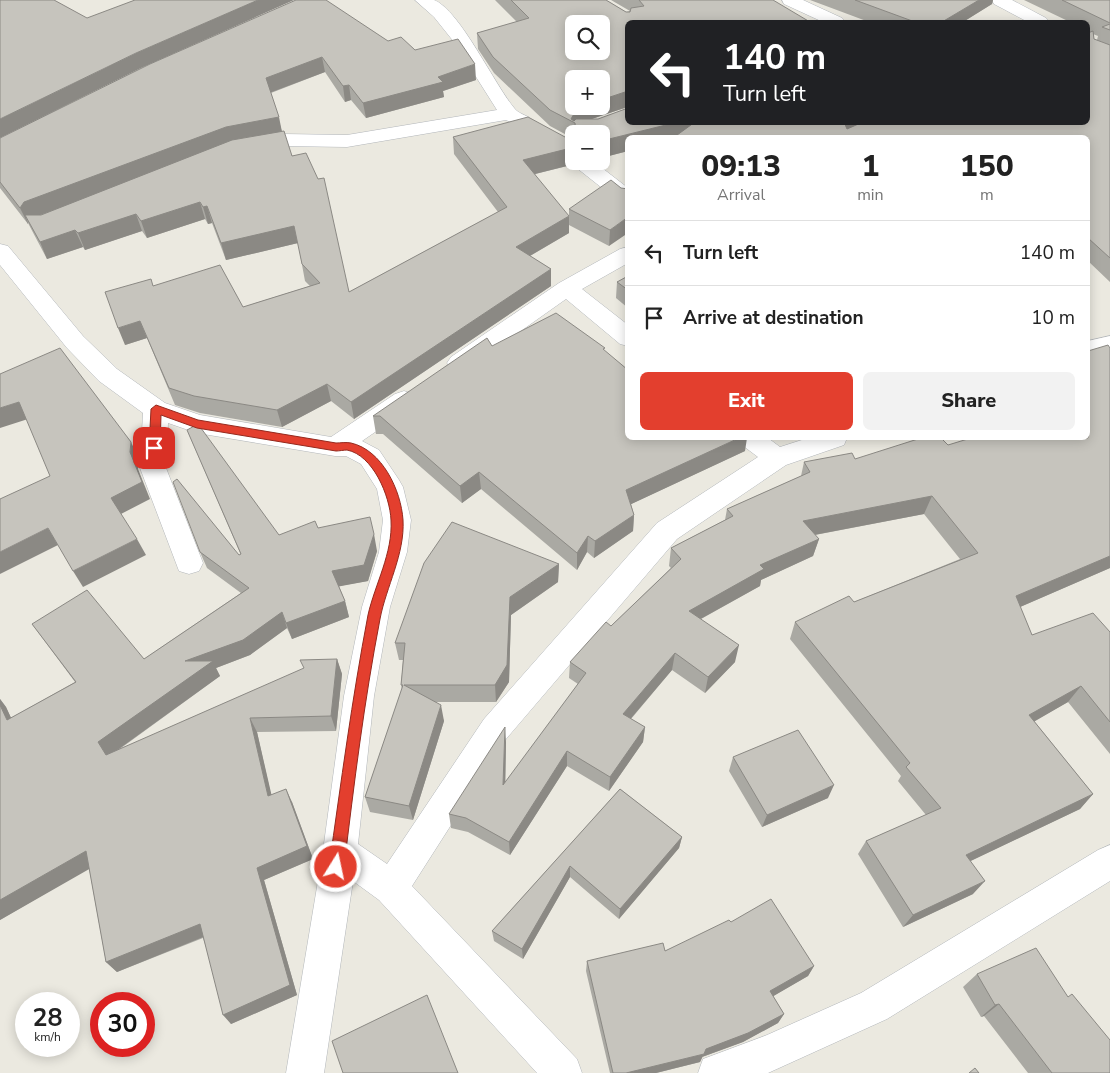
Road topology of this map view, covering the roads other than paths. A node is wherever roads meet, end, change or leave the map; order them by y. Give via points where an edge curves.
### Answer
1 (423, 0) edge
2 (790, 0) edge
3 (1000, 0) edge
4 (832, 20) edge
5 (1036, 20) edge
6 (509, 114) junction
7 (541, 131) edge
8 (231, 150) edge
9 (591, 170) edge
10 (625, 197) edge
11 (0, 252) edge
12 (625, 256) edge
13 (567, 288) junction
14 (625, 336) edge
15 (1110, 344) edge
16 (1090, 349) edge
17 (156, 409) junction
18 (754, 440) edge
19 (829, 440) edge
20 (336, 447) junction
21 (777, 458) junction
22 (189, 563) dead end
23 (340, 851) junction
24 (1110, 862) edge
25 (391, 888) junction
26 (303, 1073) edge
27 (563, 1073) edge
28 (717, 1073) edge

1 - 6 street via 440,13 461,40
2 - 4 street
3 - 5 street
6 - 7 street
6 - 8 street via 348,141 283,140
9 - 10 street
11 - 17 street via 75,342 108,375
12 - 13 street
13 - 14 street
13 - 20 street
15 - 16 street
17 - 20 street via 197,424
17 - 22 street via 153,468
18 - 21 street
19 - 21 street
20 - 23 street via 349,446 370,458 390,486 397,520 393,552 376,607 359,696
21 - 25 street via 666,531 495,730
23 - 25 street
23 - 26 street
24 - 28 street via 874,1006 773,1052
25 - 27 street

